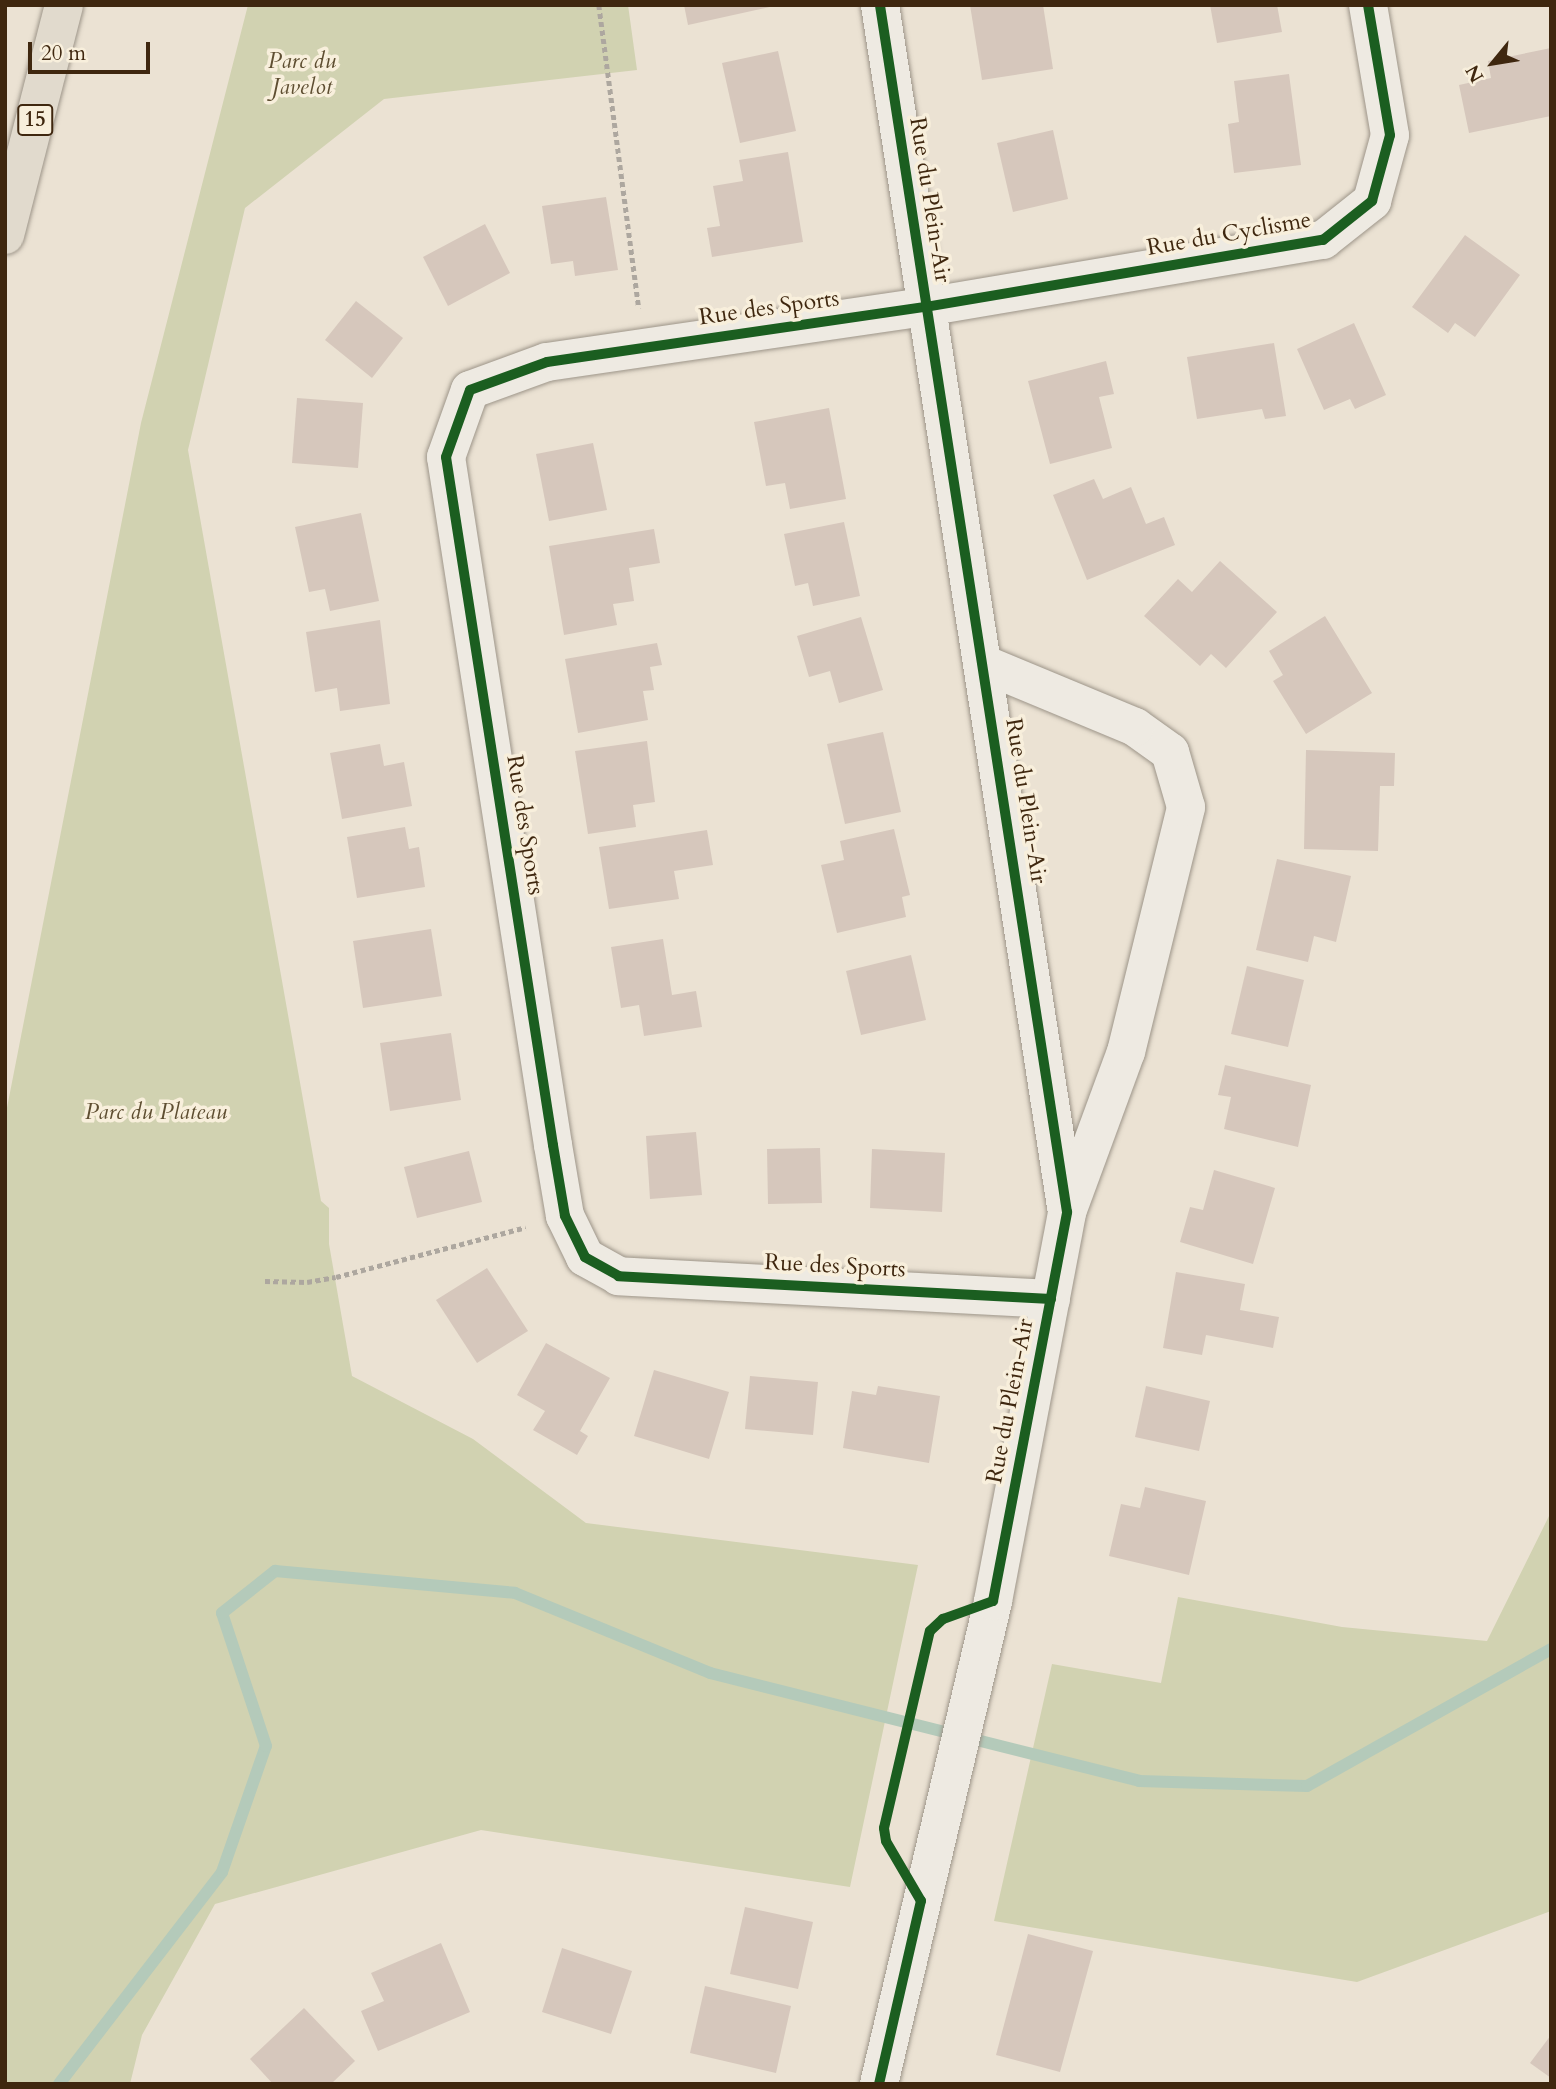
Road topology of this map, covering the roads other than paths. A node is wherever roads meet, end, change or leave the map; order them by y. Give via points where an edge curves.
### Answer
1 (64, 5) edge
2 (880, 5) edge
3 (1368, 5) edge
4 (5, 235) edge
5 (925, 307) junction
6 (985, 664) junction
7 (1067, 1212) junction
8 (1051, 1299) junction
9 (879, 2084) edge

1 - 4 highway, 15
2 - 5 street, Rue du Plein-Air
3 - 5 street, Rue du Cyclisme via 1390,135 1372,201 1323,240
5 - 6 street, Rue du Plein-Air
5 - 8 street, Rue des Sports via 547,362 470,390 446,457 565,1216 585,1257 619,1276
6 - 7 street, Rue du Plein-Air
6 - 7 street, Rue du Plein-Air via 1135,727 1170,752 1186,807 1126,1052
7 - 8 street, Rue du Plein-Air
8 - 9 street, Rue du Plein-Air via 985,1635

